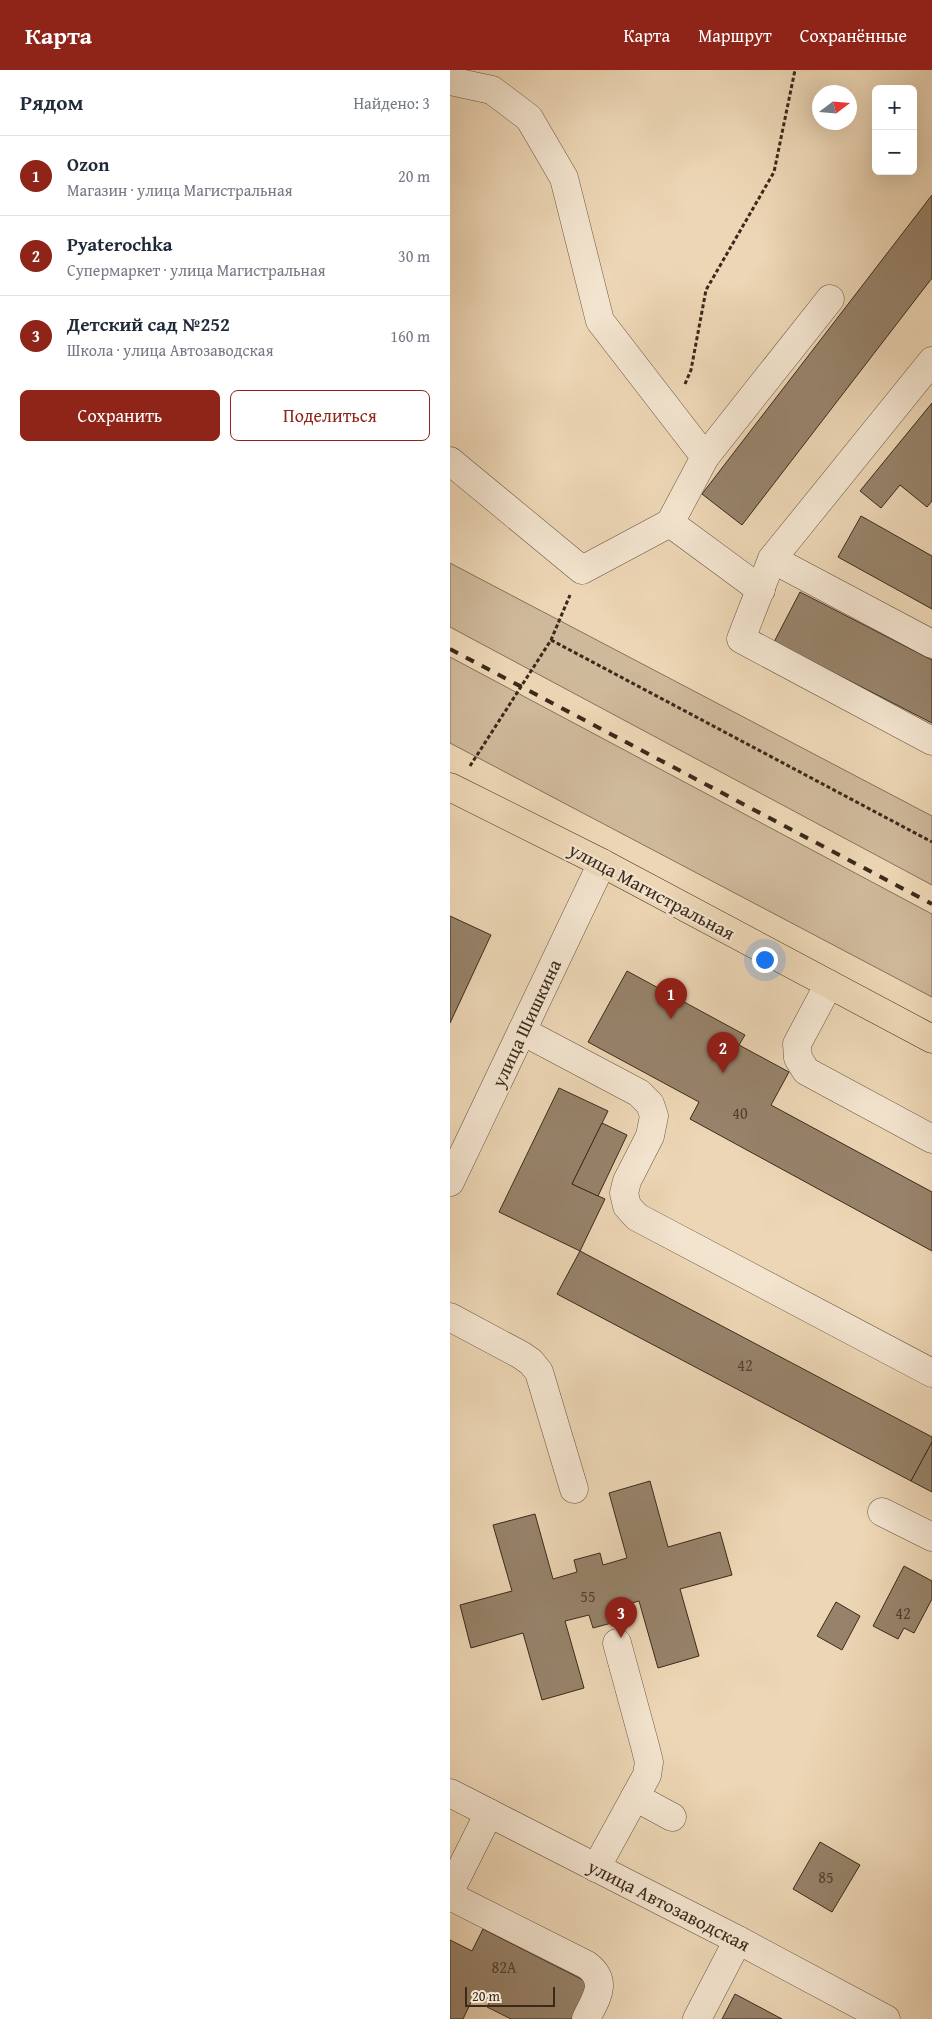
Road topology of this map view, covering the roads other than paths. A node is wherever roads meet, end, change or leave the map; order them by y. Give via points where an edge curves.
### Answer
1 (450, 81) edge
2 (830, 299) dead end
3 (932, 361) edge
4 (705, 457) junction
5 (450, 461) edge
6 (670, 523) junction
7 (772, 559) junction
8 (761, 590) junction
9 (932, 644) edge
10 (932, 741) edge
11 (452, 792) edge
12 (602, 864) junction
13 (829, 984) junction
14 (522, 1031) junction
15 (932, 1039) edge
16 (932, 1139) edge
17 (450, 1182) edge
18 (450, 1317) edge
19 (932, 1374) edge
20 (574, 1489) dead end
21 (882, 1512) dead end
22 (932, 1538) edge
23 (617, 1643) dead end
24 (450, 1793) edge
25 (636, 1797) junction
26 (489, 1813) junction
27 (672, 1817) dead end
28 (596, 1868) junction
29 (450, 1890) edge
30 (450, 1896) edge
31 (738, 1940) junction
32 (586, 2019) edge
33 (696, 2019) edge
34 (886, 2019) edge

1 - 4 street via 492,90 529,118 564,178 600,321
2 - 4 street
3 - 7 street
4 - 6 street
5 - 6 street via 582,570
6 - 8 street
7 - 8 street
7 - 9 street
8 - 10 street via 741,640
11 - 12 main road, улица Магистральная
12 - 13 main road, улица Магистральная
12 - 14 street, улица Шишкина
13 - 15 main road, улица Магистральная
13 - 16 street via 797,1044 798,1058 806,1071
14 - 17 street, улица Шишкина
14 - 19 street via 638,1093 650,1104 654,1116 650,1136 624,1193 627,1206 637,1217
18 - 20 street via 520,1354 535,1367 546,1389
21 - 22 street
23 - 25 street via 649,1762 648,1776
24 - 26 street, улица Автозаводская
25 - 27 street
25 - 28 street
26 - 28 street, улица Автозаводская
26 - 29 street
28 - 31 street, улица Автозаводская
30 - 32 street via 596,1972 600,1983
31 - 33 street
31 - 34 street, улица Автозаводская

